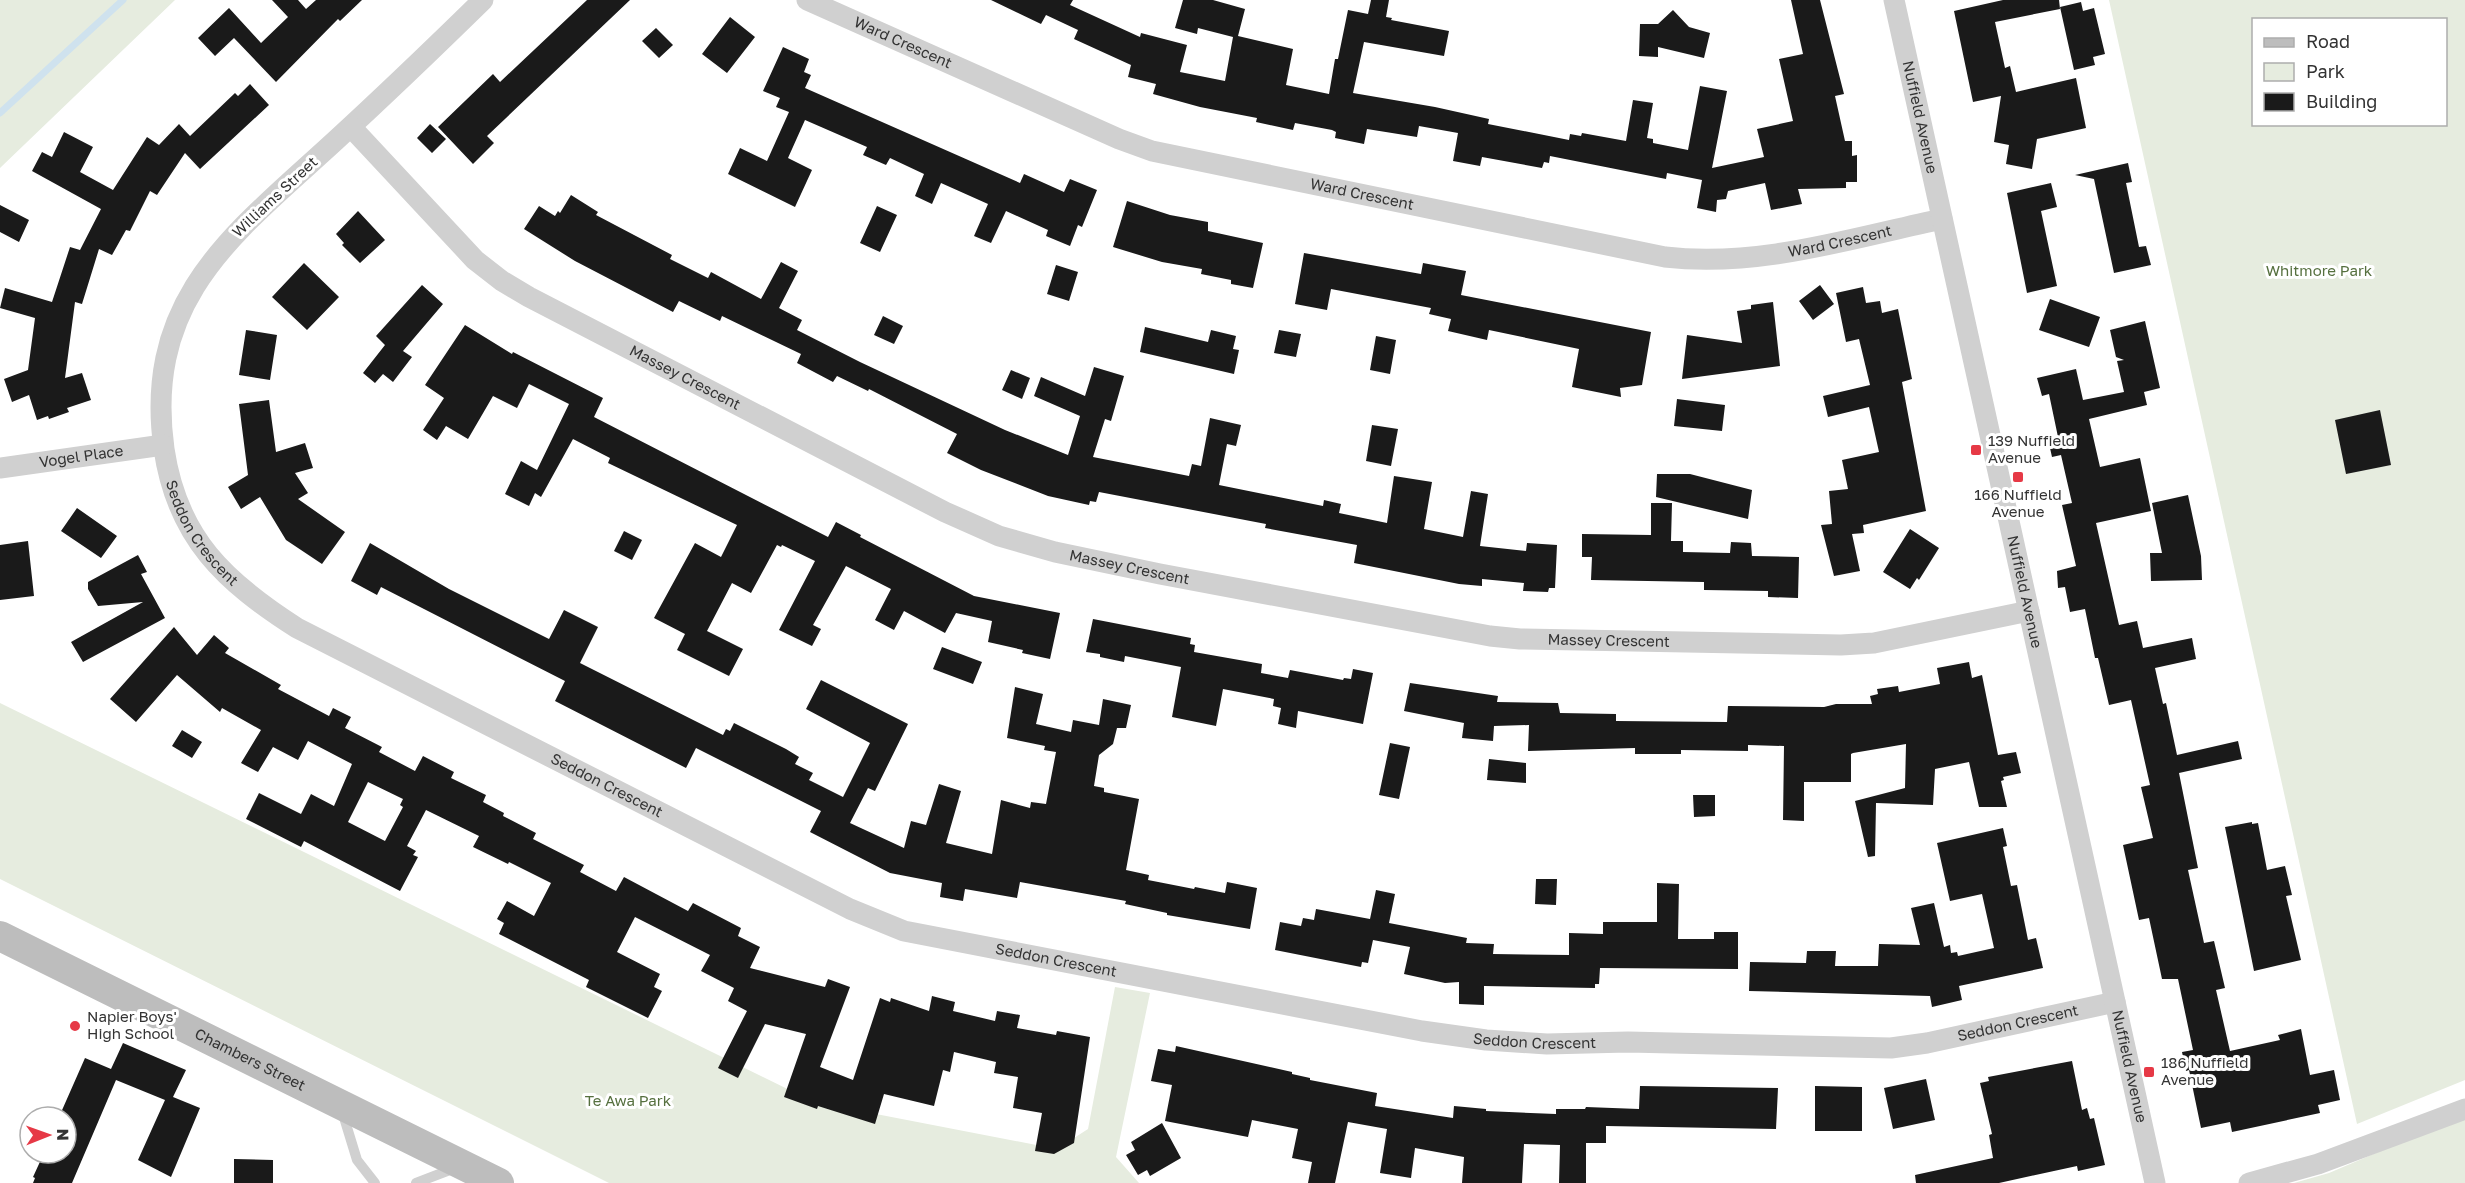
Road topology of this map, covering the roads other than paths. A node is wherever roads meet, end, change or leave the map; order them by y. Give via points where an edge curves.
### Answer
1 (483, 0) edge
2 (807, 0) edge
3 (1894, 0) edge
4 (351, 127) junction
5 (1942, 219) junction
6 (164, 445) junction
7 (0, 468) edge
8 (2029, 611) junction
9 (0, 936) edge
10 (2115, 1002) junction
11 (339, 1102) junction
12 (2465, 1109) edge
13 (464, 1165) junction
14 (375, 1183) edge
15 (417, 1183) edge
16 (499, 1183) edge
17 (2155, 1183) edge
18 (2249, 1183) edge

1 - 4 street, Williams Street
2 - 5 street, Ward Crescent via 1152,151 1665,257 1721,259 1785,253
3 - 5 street, Nuffield Avenue
4 - 6 street, Williams Street via 233,235 192,289 165,359 161,415
4 - 8 street, Massey Crescent via 475,260 529,297 945,512 999,536 1054,552 1458,631 1520,639 1841,645 1874,643
5 - 8 street, Nuffield Avenue
6 - 7 street, Vogel Place
6 - 10 street, Seddon Crescent via 172,490 203,550 224,574 267,609 297,628 773,871 904,931 1422,1031 1497,1041 1891,1048
8 - 10 street, Nuffield Avenue
9 - 11 main road, Chambers Street
10 - 17 street, Nuffield Avenue
11 - 13 main road, Chambers Street
11 - 14 lane via 357,1160
12 - 18 street via 2318,1164
13 - 15 lane
13 - 16 main road, Chambers Street

